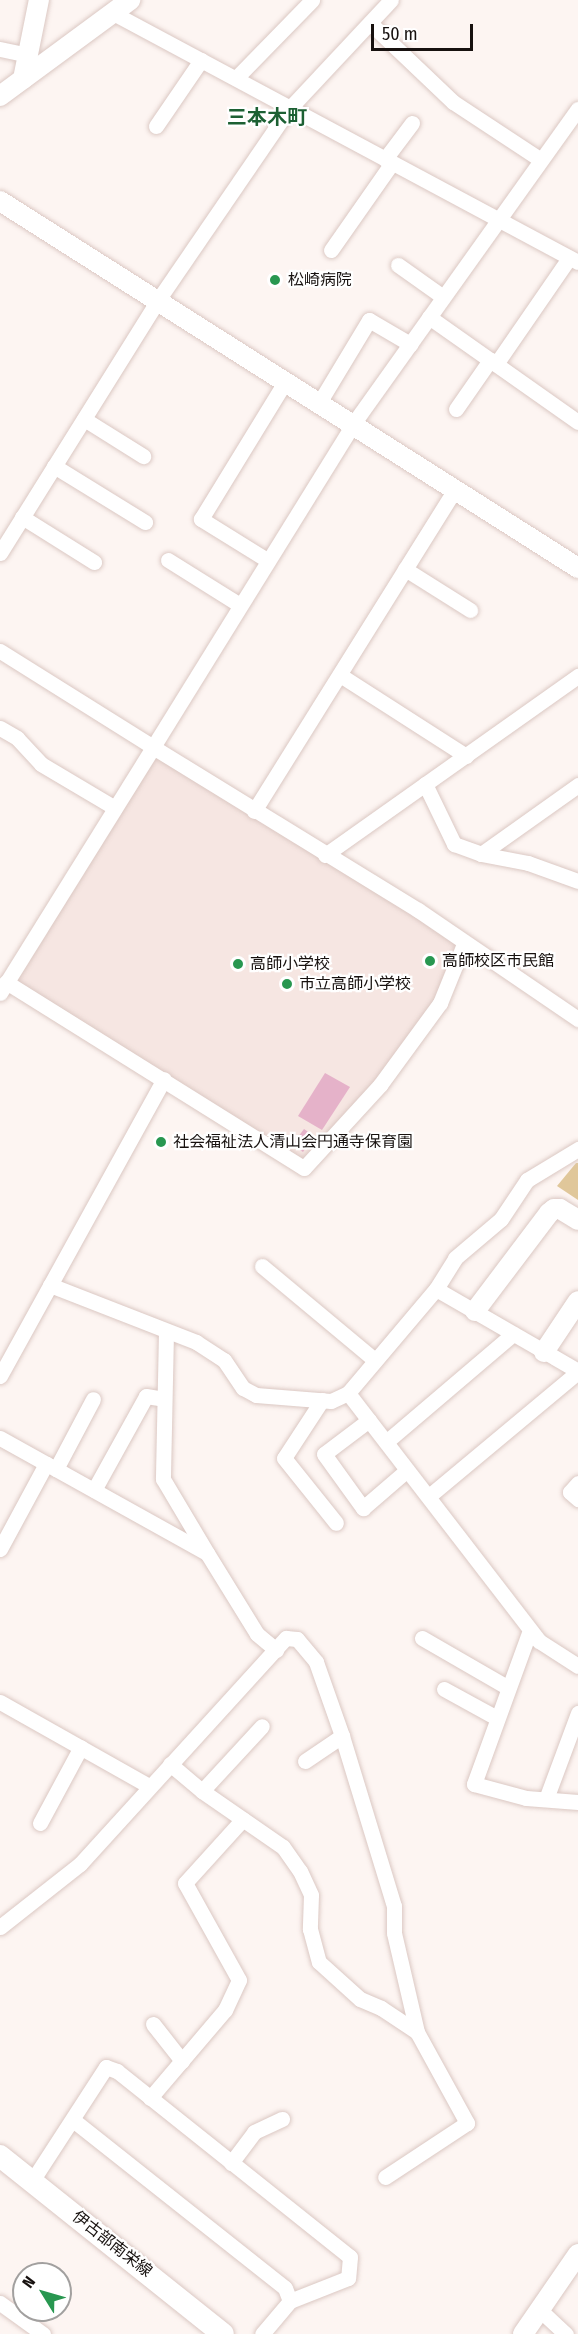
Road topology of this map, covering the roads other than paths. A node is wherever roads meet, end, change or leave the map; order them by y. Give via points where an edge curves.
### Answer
1 (39, 0) edge
2 (130, 0) edge
3 (312, 0) edge
4 (386, 2) edge
5 (113, 13) junction
6 (370, 23) junction
7 (0, 49) edge
8 (28, 55) junction
9 (201, 60) junction
10 (236, 78) junction
11 (23, 80) junction
12 (0, 96) edge
13 (289, 109) junction
14 (578, 109) edge
15 (412, 123) dead end
16 (156, 126) dead end
17 (542, 160) junction
18 (389, 161) junction
19 (2, 206) edge
20 (499, 220) junction
21 (331, 250) dead end
22 (574, 260) edge
23 (398, 265) dead end
24 (443, 297) junction
25 (158, 300) junction
26 (429, 317) junction
27 (410, 344) junction
28 (493, 362) junction
29 (285, 382) junction
30 (319, 403) junction
31 (456, 409) dead end
32 (84, 419) junction
33 (578, 422) edge
34 (353, 424) junction
35 (143, 456) dead end
36 (54, 466) junction
37 (455, 489) junction
38 (22, 518) junction
39 (145, 522) dead end
40 (0, 553) edge
41 (168, 560) dead end
42 (267, 560) junction
43 (94, 562) dead end
44 (405, 568) junction
45 (578, 568) edge
46 (240, 605) junction
47 (470, 610) dead end
48 (0, 651) edge
49 (340, 675) junction
50 (578, 676) edge
51 (0, 728) edge
52 (153, 747) junction
53 (466, 756) junction
54 (425, 784) junction
55 (578, 785) edge
56 (115, 808) junction
57 (254, 811) junction
58 (481, 854) junction
59 (325, 855) junction
60 (578, 881) edge
61 (464, 944) junction
62 (3, 988) edge
63 (578, 1019) edge
64 (164, 1079) junction
65 (578, 1149) edge
66 (578, 1220) edge
67 (262, 1266) dead end
68 (50, 1285) junction
69 (436, 1289) junction
70 (578, 1301) edge
71 (475, 1311) junction
72 (166, 1332) junction
73 (513, 1334) junction
74 (544, 1352) junction
75 (375, 1360) junction
76 (578, 1371) edge
77 (0, 1376) edge
78 (348, 1393) junction
79 (93, 1399) dead end
80 (164, 1399) junction
81 (322, 1400) junction
82 (369, 1420) junction
83 (0, 1438) edge
84 (386, 1442) junction
85 (51, 1466) junction
86 (407, 1470) junction
87 (578, 1483) edge
88 (94, 1490) junction
89 (429, 1496) junction
90 (578, 1499) edge
91 (336, 1523) dead end
92 (0, 1549) edge
93 (207, 1553) junction
94 (530, 1630) junction
95 (423, 1638) dead end
96 (276, 1650) junction
97 (578, 1666) edge
98 (507, 1687) junction
99 (444, 1689) dead end
100 (0, 1702) edge
101 (578, 1713) edge
102 (497, 1718) junction
103 (262, 1726) dead end
104 (342, 1736) junction
105 (81, 1747) junction
106 (305, 1761) dead end
107 (170, 1764) junction
108 (149, 1786) junction
109 (202, 1791) junction
110 (546, 1799) junction
111 (578, 1802) edge
112 (243, 1819) junction
113 (40, 1823) dead end
114 (0, 1927) edge
115 (153, 2024) dead end
116 (417, 2032) junction
117 (182, 2061) junction
118 (150, 2098) junction
119 (282, 2119) dead end
120 (73, 2120) junction
121 (2, 2159) edge
122 (231, 2163) junction
123 (385, 2177) dead end
124 (32, 2181) junction
125 (578, 2254) edge
126 (290, 2301) junction
127 (0, 2303) edge
128 (541, 2311) junction
129 (43, 2334) edge
130 (223, 2334) edge
131 (262, 2334) edge
132 (523, 2334) edge
133 (566, 2334) edge

1 - 8 street
2 - 5 street
3 - 10 street
4 - 6 street
5 - 9 street
5 - 11 street
6 - 13 street
6 - 17 street via 453,102
7 - 8 street
8 - 11 street
9 - 10 street
9 - 16 street
10 - 13 street
11 - 12 street
13 - 18 street
13 - 25 street
14 - 17 street
15 - 18 street
17 - 20 street
18 - 20 street
18 - 21 street
19 - 25 street
20 - 22 street
20 - 24 street
22 - 28 street
23 - 24 street
24 - 26 street
25 - 29 street
25 - 32 street
26 - 27 street
26 - 28 street
27 - 30 street via 369,320
27 - 34 street
28 - 31 street
28 - 33 street
29 - 30 street
29 - 42 street via 201,519
30 - 34 street
32 - 35 street
32 - 36 street
34 - 37 street
34 - 42 street
36 - 38 street
36 - 39 street
37 - 44 street
37 - 45 street
38 - 40 street
38 - 43 street
41 - 46 street
42 - 46 street
44 - 47 street
44 - 49 street
46 - 52 street
48 - 52 street
49 - 53 street
49 - 57 street
50 - 53 street
51 - 56 street via 17,738 42,764
52 - 56 street
52 - 57 street
53 - 54 street
54 - 58 street via 454,844
54 - 59 street
55 - 58 street
56 - 62 street
57 - 59 street
58 - 60 street via 528,863
59 - 61 street via 417,910
61 - 63 street
61 - 64 street via 440,1003 380,1085 304,1168
62 - 64 street
64 - 68 street
65 - 69 street via 527,1180 501,1219 455,1258
66 - 71 street via 560,1209 549,1213
67 - 75 street
68 - 72 street
68 - 77 street
69 - 71 street
69 - 75 street
70 - 74 street
71 - 73 street
72 - 80 street
72 - 81 street via 196,1342 224,1360 243,1388 256,1395
73 - 74 street
73 - 84 street
74 - 76 street
75 - 78 street
76 - 89 street
78 - 81 street via 331,1401
78 - 82 street
79 - 85 street
80 - 88 street via 146,1396
80 - 93 street via 163,1479
81 - 91 street via 284,1458
82 - 84 street
82 - 86 street via 324,1454 363,1508
83 - 85 street
84 - 86 street
85 - 88 street
85 - 92 street
86 - 89 street
87 - 90 street via 570,1492
88 - 93 street
89 - 94 street
93 - 96 street via 257,1635
94 - 97 street via 539,1641
94 - 98 street
95 - 98 street
96 - 104 street via 286,1638 297,1639 316,1662
96 - 107 street
98 - 102 street
99 - 102 street
100 - 105 street
101 - 110 street
102 - 110 street via 474,1784 526,1798
103 - 109 street
104 - 106 street
104 - 116 street via 394,1906 394,1933
105 - 108 street
105 - 113 street
107 - 108 street
107 - 109 street
108 - 114 street via 80,1864
109 - 112 street
110 - 111 street
112 - 116 street via 283,1847 300,1871 311,1895 310,1929 319,1962 360,1999
112 - 117 street via 184,1883 239,1980 225,2010
115 - 117 street
116 - 123 street via 467,2123
117 - 118 street
118 - 120 street via 117,2071 106,2067
118 - 122 street
119 - 122 street via 254,2132
120 - 124 street
120 - 126 street via 285,2288
121 - 124 main road, 伊古部南栄線
122 - 126 street via 350,2258 348,2278
124 - 130 main road, 伊古部南栄線
125 - 128 street
126 - 131 street
127 - 129 street
128 - 132 street
128 - 133 street

